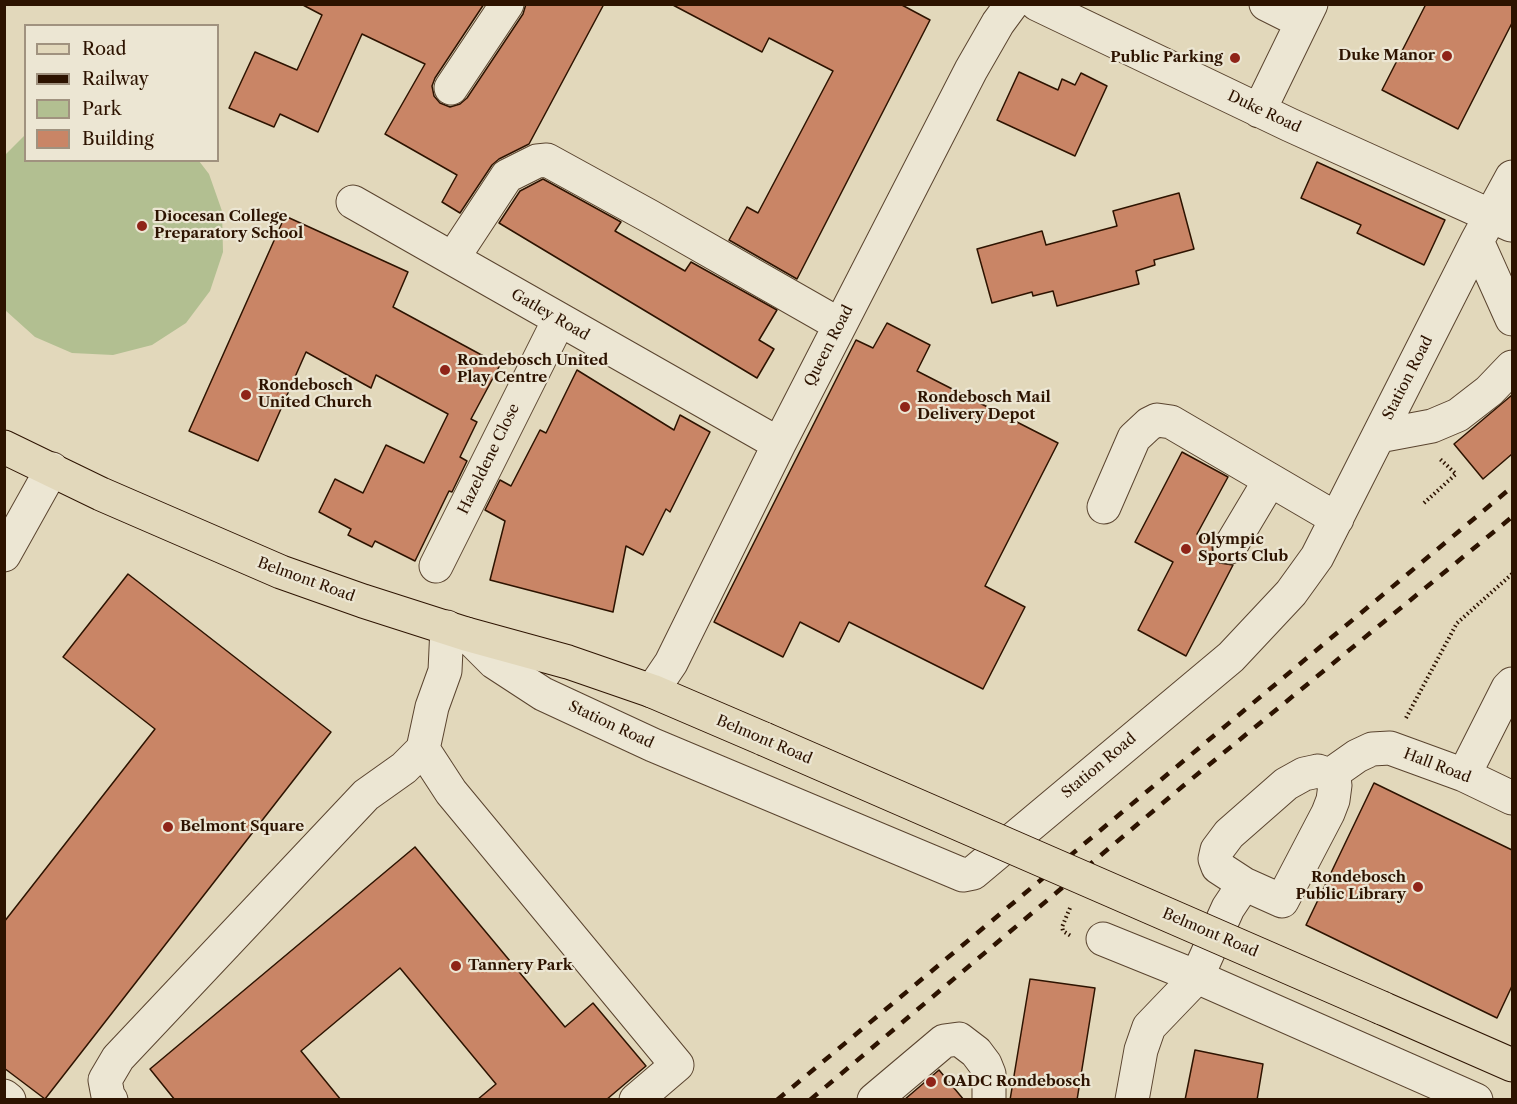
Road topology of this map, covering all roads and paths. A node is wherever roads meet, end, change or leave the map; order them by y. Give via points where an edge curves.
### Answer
1 (507, 4) edge
2 (1012, 4) edge
3 (1037, 4) edge
4 (1266, 4) edge
5 (1306, 13) edge
6 (451, 88) dead end
7 (1259, 111) junction
8 (1512, 177) edge
9 (353, 202) dead end
10 (1494, 228) edge
11 (453, 258) junction
12 (1512, 319) edge
13 (559, 320) junction
14 (840, 325) junction
15 (1512, 366) edge
16 (1410, 431) junction
17 (1378, 436) junction
18 (779, 444) junction
19 (4, 447) edge
20 (52, 469) junction
21 (1270, 480) junction
22 (1424, 503) dead end
23 (1104, 507) dead end
24 (1340, 513) junction
25 (1230, 547) dead end
26 (4, 555) edge
27 (436, 566) dead end
28 (1512, 574) edge
29 (457, 631) junction
30 (1512, 684) edge
31 (652, 691) junction
32 (1390, 748) junction
33 (423, 749) junction
34 (1330, 775) junction
35 (1464, 775) junction
36 (1512, 798) edge
37 (1244, 884) junction
38 (1103, 939) dead end
39 (1197, 977) junction
40 (1512, 1065) edge
41 (4, 1096) edge
42 (9, 1100) edge
43 (111, 1100) edge
44 (636, 1100) edge
45 (874, 1100) edge
46 (988, 1100) edge
47 (1132, 1100) edge
48 (1476, 1100) edge

1 - 6 street
2 - 14 street, Queen Road via 971,70
3 - 7 street, Duke Road
4 - 5 street
5 - 7 street
7 - 10 street, Duke Road
8 - 10 street, Station Road
9 - 11 street, Gatley Road
10 - 12 street
10 - 17 street, Station Road
11 - 13 street, Gatley Road
11 - 14 street via 507,176 547,160
13 - 18 street, Gatley Road
13 - 27 street, Hazeldene Close
14 - 18 street, Queen Road
15 - 16 street via 1489,391 1458,415
16 - 17 street
16 - 22 path via 1456,474
17 - 24 street, Station Road
18 - 31 street, Queen Road via 671,663
19 - 20 main road, Belmont Road
20 - 26 street
20 - 29 main road, Belmont Road via 281,572
21 - 23 street via 1171,422 1157,420 1134,438
21 - 24 street
21 - 25 street
24 - 29 street, Station Road via 1317,557 1291,592 1231,657 977,870 966,875 653,745 543,694 494,662
28 - 32 path via 1457,623
29 - 31 main road, Belmont Road via 568,662
29 - 33 street
30 - 35 street
31 - 40 main road, Belmont Road, bridge
32 - 34 street, Hall Road via 1372,749
32 - 35 street, Hall Road
33 - 43 street via 366,795 118,1058 105,1080
33 - 44 street via 451,792 677,1065
34 - 37 street via 1335,785 1328,813 1282,902
34 - 37 street via 1318,771 1286,784 1229,834 1215,859 1218,867
35 - 36 street, Hall Road
37 - 39 street via 1228,908
38 - 39 street
39 - 47 street via 1149,1027
39 - 48 street
41 - 42 street
45 - 46 street via 944,1041 959,1039 985,1064 989,1074

